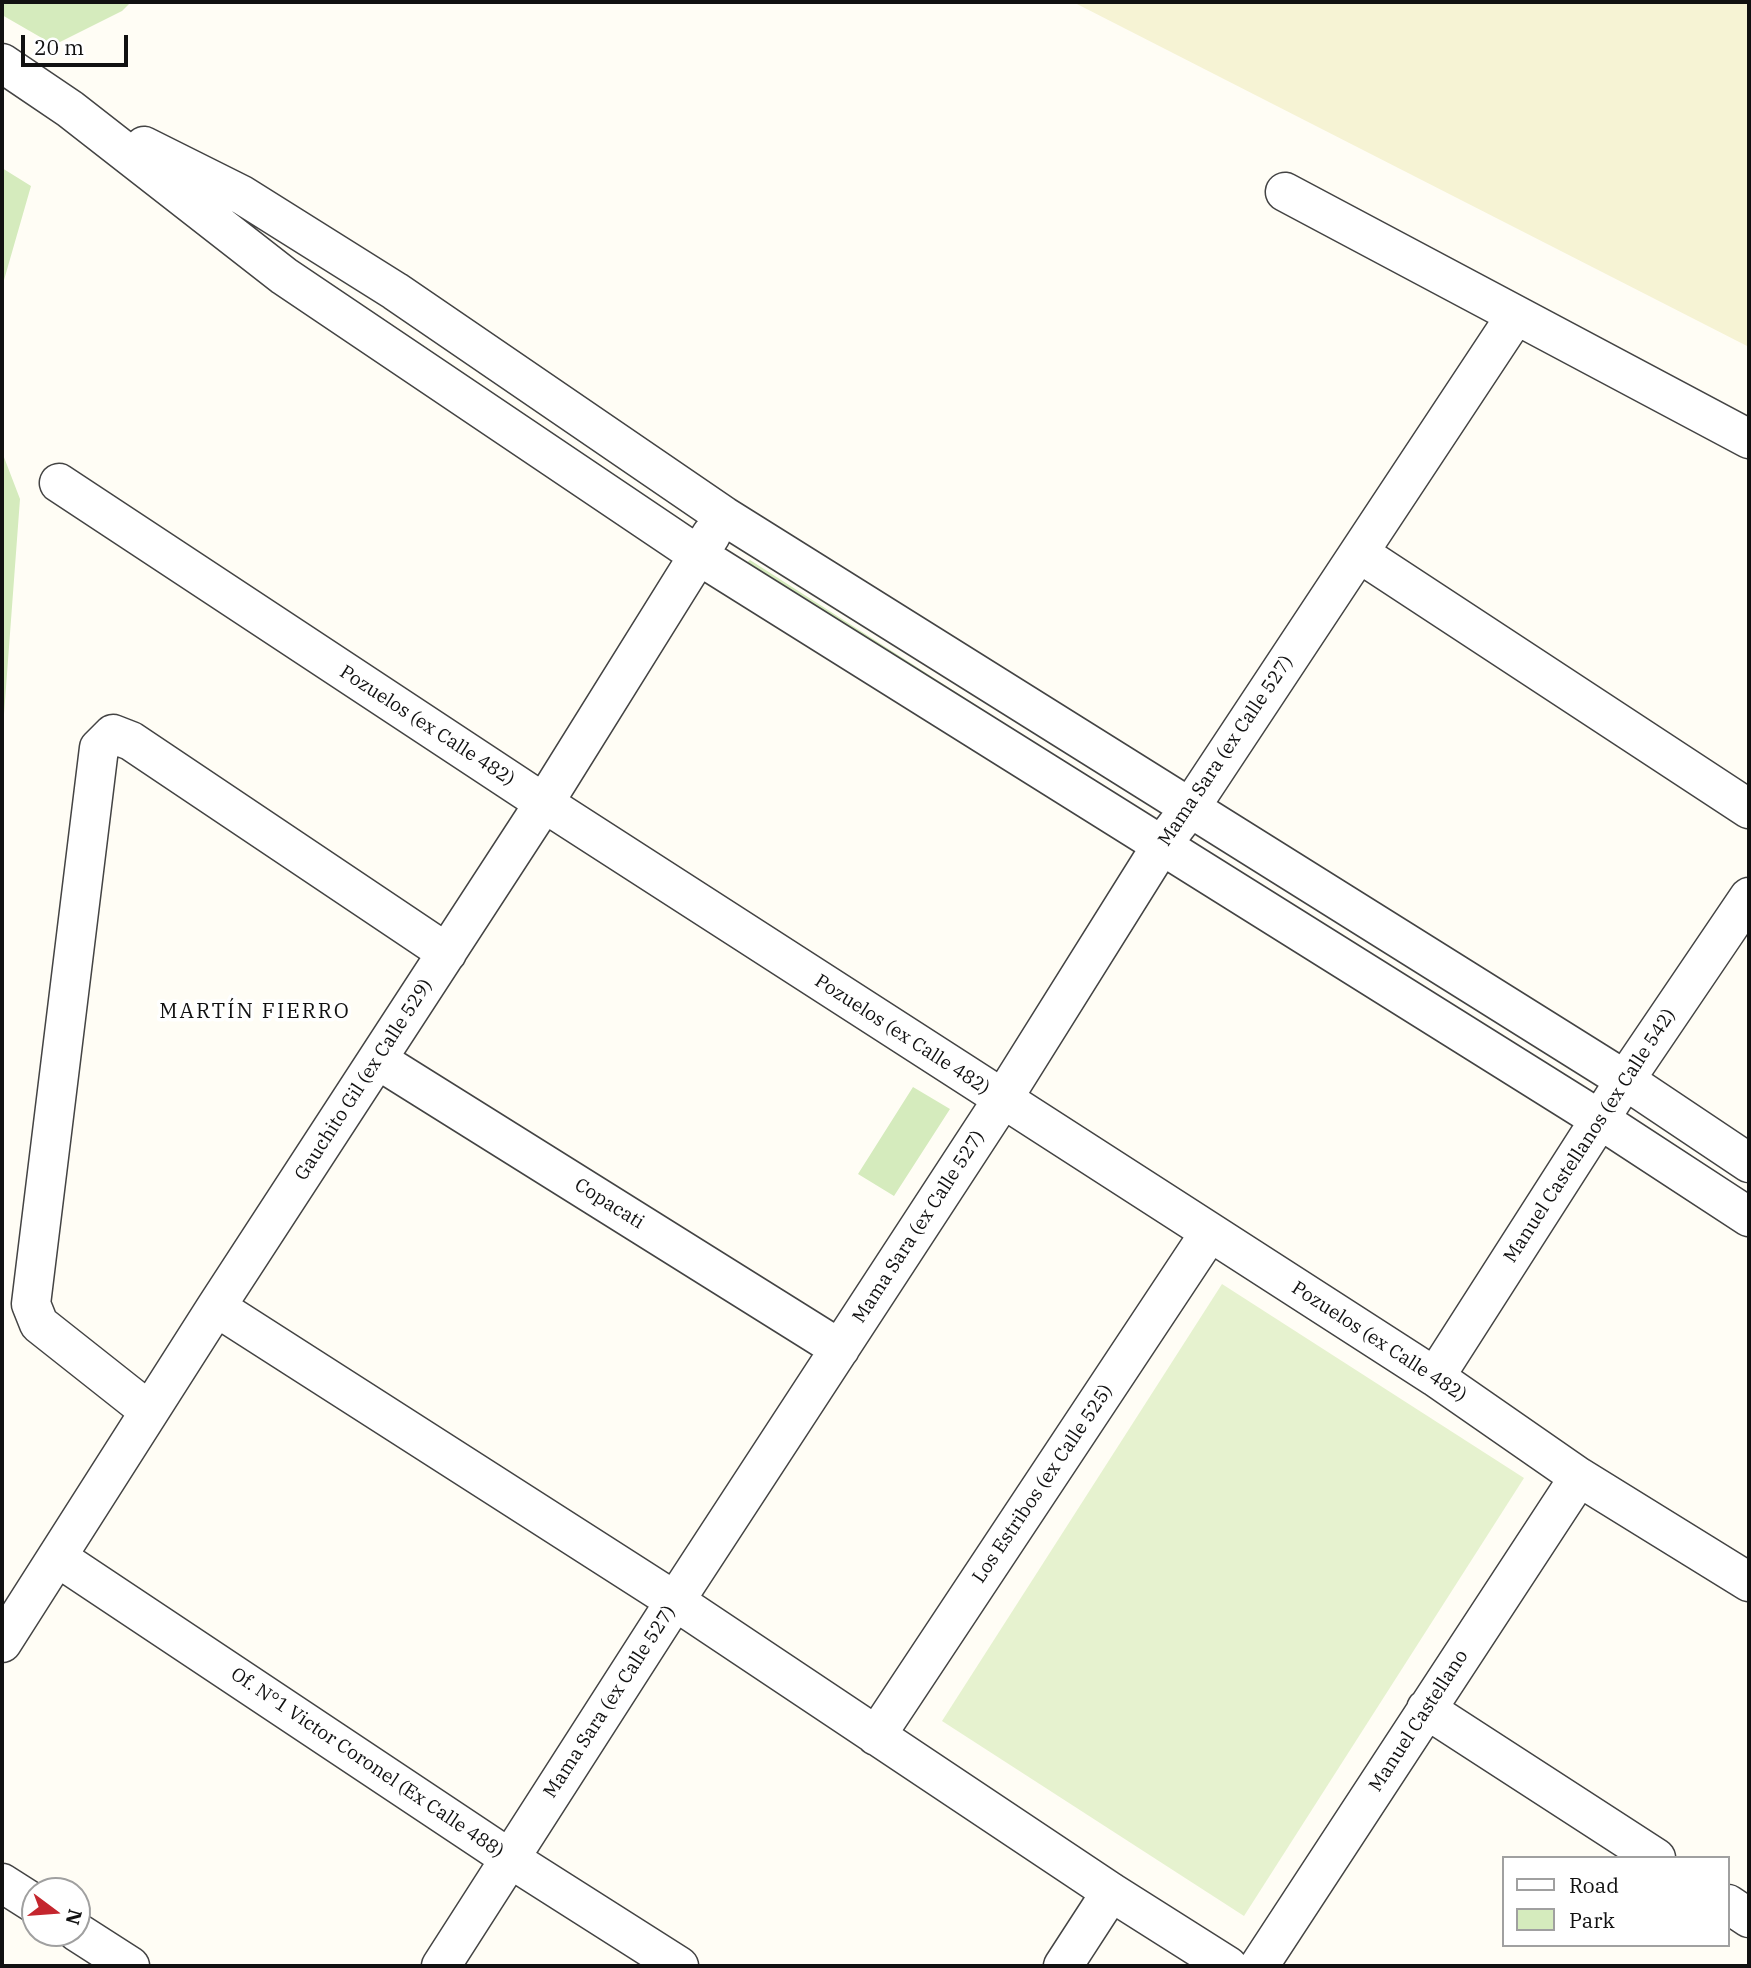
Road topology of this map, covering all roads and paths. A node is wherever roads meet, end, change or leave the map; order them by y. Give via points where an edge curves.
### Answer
1 (2, 63) edge
2 (70, 109) junction
3 (1284, 192) dead end
4 (1516, 315) junction
5 (1749, 439) edge
6 (59, 483) dead end
7 (724, 516) junction
8 (1359, 553) junction
9 (698, 555) junction
10 (544, 803) junction
11 (1190, 808) junction
12 (1749, 809) edge
13 (1161, 846) junction
14 (1749, 897) edge
15 (447, 953) junction
16 (378, 1060) junction
17 (1625, 1080) junction
18 (1002, 1100) junction
19 (1599, 1119) junction
20 (1749, 1163) edge
21 (1749, 1217) edge
22 (1210, 1232) junction
23 (216, 1307) junction
24 (840, 1349) junction
25 (1435, 1377) junction
26 (149, 1411) junction
27 (1579, 1477) junction
28 (57, 1557) junction
29 (1749, 1581) edge
30 (675, 1601) junction
31 (2, 1643) edge
32 (1426, 1709) junction
33 (876, 1736) junction
34 (1653, 1856) edge
35 (509, 1858) junction
36 (2, 1883) edge
37 (1111, 1892) junction
38 (21, 1895) edge
39 (1730, 1906) edge
40 (1749, 1918) edge
41 (91, 1941) edge
42 (130, 1966) edge
43 (441, 1966) edge
44 (678, 1966) edge
45 (1063, 1966) edge
46 (1227, 1966) edge
47 (1259, 1966) edge

1 - 2 street
2 - 7 street via 254,202 395,291
2 - 9 street via 284,276
3 - 4 street
4 - 5 street
4 - 8 street, Mama Sara (ex Calle 527)
6 - 10 street, Pozuelos (ex Calle 482)
7 - 9 street, Gauchito Gil (ex Calle 529)
7 - 11 street
8 - 11 street, Mama Sara (ex Calle 527)
8 - 12 street
9 - 10 street, Gauchito Gil (ex Calle 529)
9 - 13 street
10 - 15 street, Gauchito Gil (ex Calle 529)
10 - 18 street, Pozuelos (ex Calle 482)
11 - 13 street, Mama Sara (ex Calle 527)
11 - 17 street
13 - 18 street, Mama Sara (ex Calle 527)
13 - 19 street
14 - 17 street, Manuel Castellanos (ex Calle 542)
15 - 16 street, Gauchito Gil (ex Calle 529)
15 - 26 street via 131,741 113,734 99,748 31,1304 39,1324
16 - 23 street, Gauchito Gil (ex Calle 529)
16 - 24 street, Copacati
17 - 19 street, Manuel Castellanos (ex Calle 542)
17 - 20 street
18 - 22 street, Pozuelos (ex Calle 482)
18 - 24 street, Mama Sara (ex Calle 527)
19 - 21 street
19 - 25 street, Manuel Castellanos (ex Calle 542)
22 - 25 street, Pozuelos (ex Calle 482)
22 - 33 street, Los Estribos (ex Calle 525)
23 - 26 street, Gauchito Gil (ex Calle 529)
23 - 30 street
24 - 30 street, Mama Sara (ex Calle 527)
25 - 27 street, Pozuelos (ex Calle 482)
26 - 28 street, Gauchito Gil (ex Calle 529)
27 - 29 street, Pozuelos (ex Calle 482)
27 - 32 street, Manuel Castellano
28 - 31 street, Gauchito Gil (ex Calle 529)
28 - 35 street, Of. N°1 Victor Coronel (Ex Calle 488)
30 - 33 street
30 - 35 street, Mama Sara (ex Calle 527)
32 - 34 street
32 - 47 street, Manuel Castellano
33 - 37 street
35 - 43 street, Mama Sara (ex Calle 527)
35 - 44 street, Of. N°1 Victor Coronel (Ex Calle 488)
36 - 38 street
37 - 45 street
37 - 46 street
39 - 40 street
41 - 42 street

